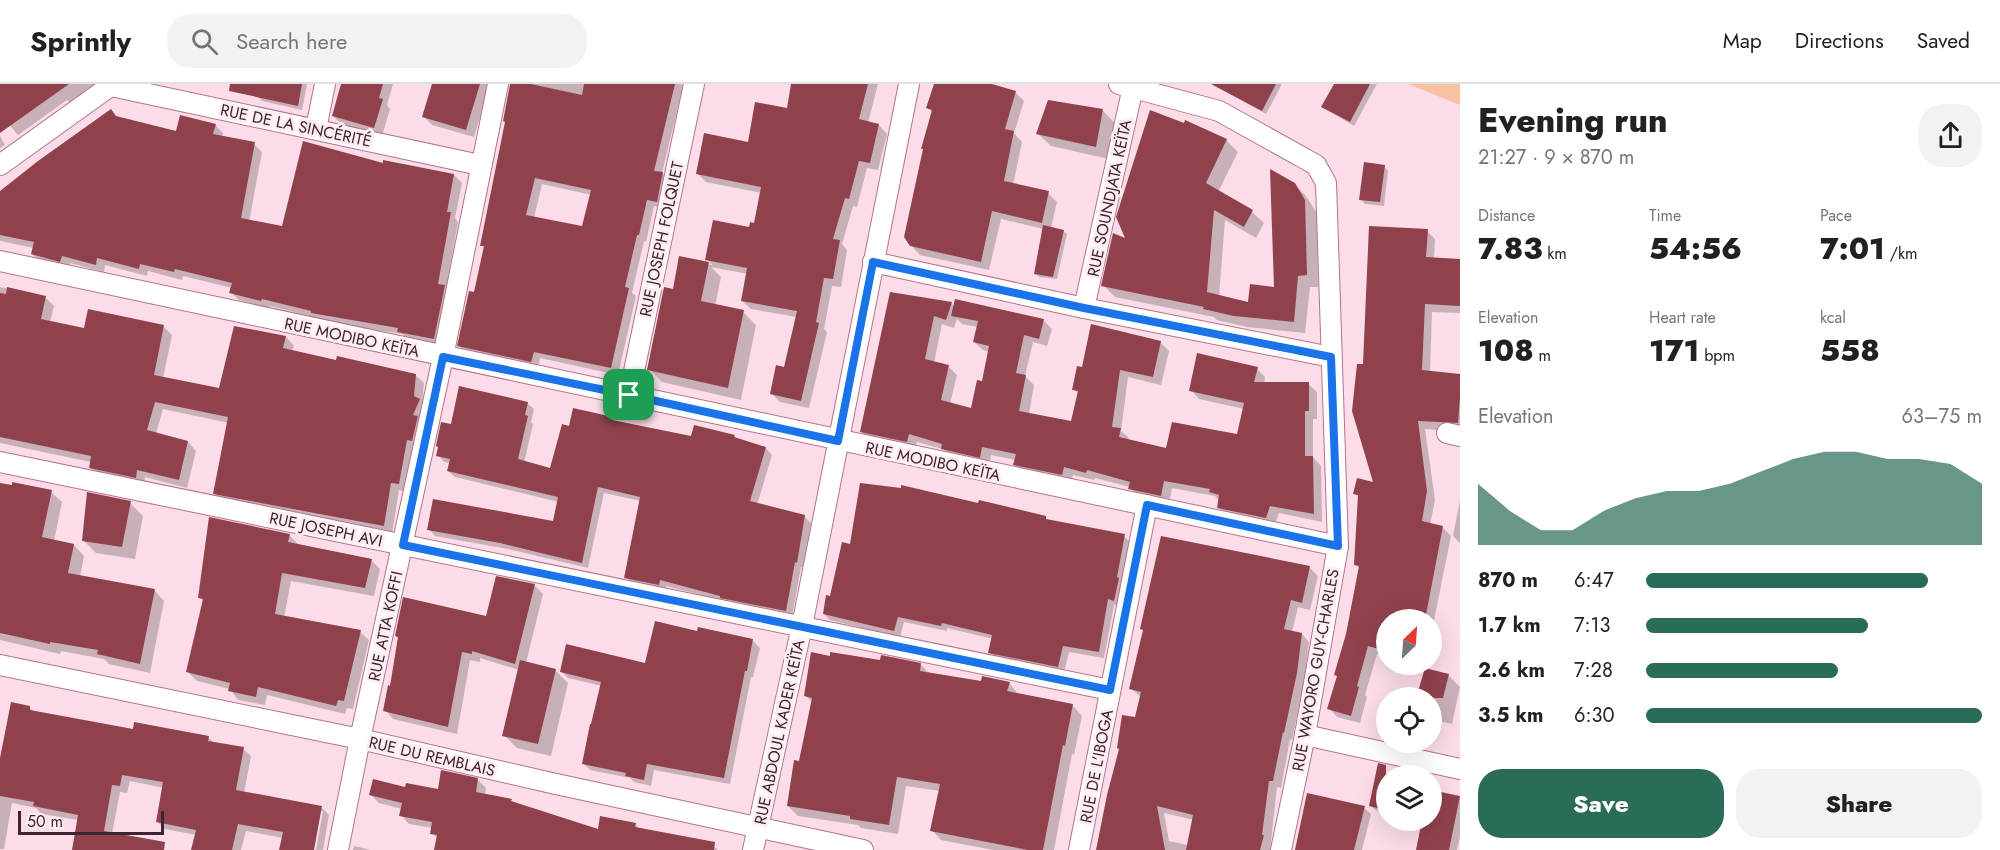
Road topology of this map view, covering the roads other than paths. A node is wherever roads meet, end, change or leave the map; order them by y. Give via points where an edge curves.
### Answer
1 (325, 84) edge
2 (498, 84) edge
3 (694, 84) edge
4 (909, 84) edge
5 (112, 85) edge
6 (1134, 86) edge
7 (316, 129) junction
8 (0, 165) edge
9 (480, 165) junction
10 (0, 261) edge
11 (873, 262) junction
12 (1084, 308) junction
13 (443, 357) junction
14 (1331, 357) junction
15 (629, 395) junction
16 (838, 441) junction
17 (0, 462) edge
18 (1147, 505) junction
19 (403, 545) junction
20 (1338, 546) junction
21 (802, 626) junction
22 (0, 665) edge
23 (1110, 690) junction
24 (1305, 735) junction
25 (360, 739) junction
26 (1460, 769) edge
27 (758, 827) junction
28 (338, 850) edge
29 (753, 850) edge
30 (863, 850) edge
31 (1079, 850) edge
32 (1281, 850) edge

1 - 7 street
2 - 9 street, RUE ATTA KOFFI
3 - 15 street, RUE JOSEPH FOLQUET
4 - 11 street, RUE ABDOUL KADER KEÏTA
5 - 7 street, RUE DE LA SINCÉRITÉ
5 - 8 street
6 - 12 street, RUE SOUNDJATA KEÏTA
6 - 14 street, RUE WAYORO GUY-CHARLES via 1219,111 1316,165 1326,183
7 - 9 street, RUE DE LA SINCÉRITÉ
9 - 13 street, RUE ATTA KOFFI
10 - 13 street, RUE MODIBO KEÏTA
11 - 12 street
11 - 16 street, RUE ABDOUL KADER KEÏTA
12 - 14 street
13 - 15 street, RUE MODIBO KEÏTA
13 - 19 street, RUE ATTA KOFFI
14 - 20 street, RUE WAYORO GUY-CHARLES
15 - 16 street, RUE MODIBO KEÏTA
16 - 18 street, RUE MODIBO KEÏTA
16 - 21 street, RUE ABDOUL KADER KEÏTA
17 - 19 street, RUE JOSEPH AVI
18 - 20 street, RUE MODIBO KEÏTA
18 - 23 street, RUE DE L'IBOGA
19 - 21 street, RUE JOSEPH AVI
19 - 25 street, RUE ATTA KOFFI
20 - 24 street, RUE WAYORO GUY-CHARLES
21 - 23 street, RUE JOSEPH AVI
21 - 27 street, RUE ABDOUL KADER KEÏTA
22 - 25 street, RUE DU REMBLAIS
23 - 31 street, RUE DE L'IBOGA
24 - 26 street
24 - 32 street, RUE WAYORO GUY-CHARLES
25 - 27 street, RUE DU REMBLAIS
25 - 28 street, RUE ATTA KOFFI
27 - 29 street, RUE ABDOUL KADER KEÏTA
27 - 30 street, RUE DU REMBLAIS

